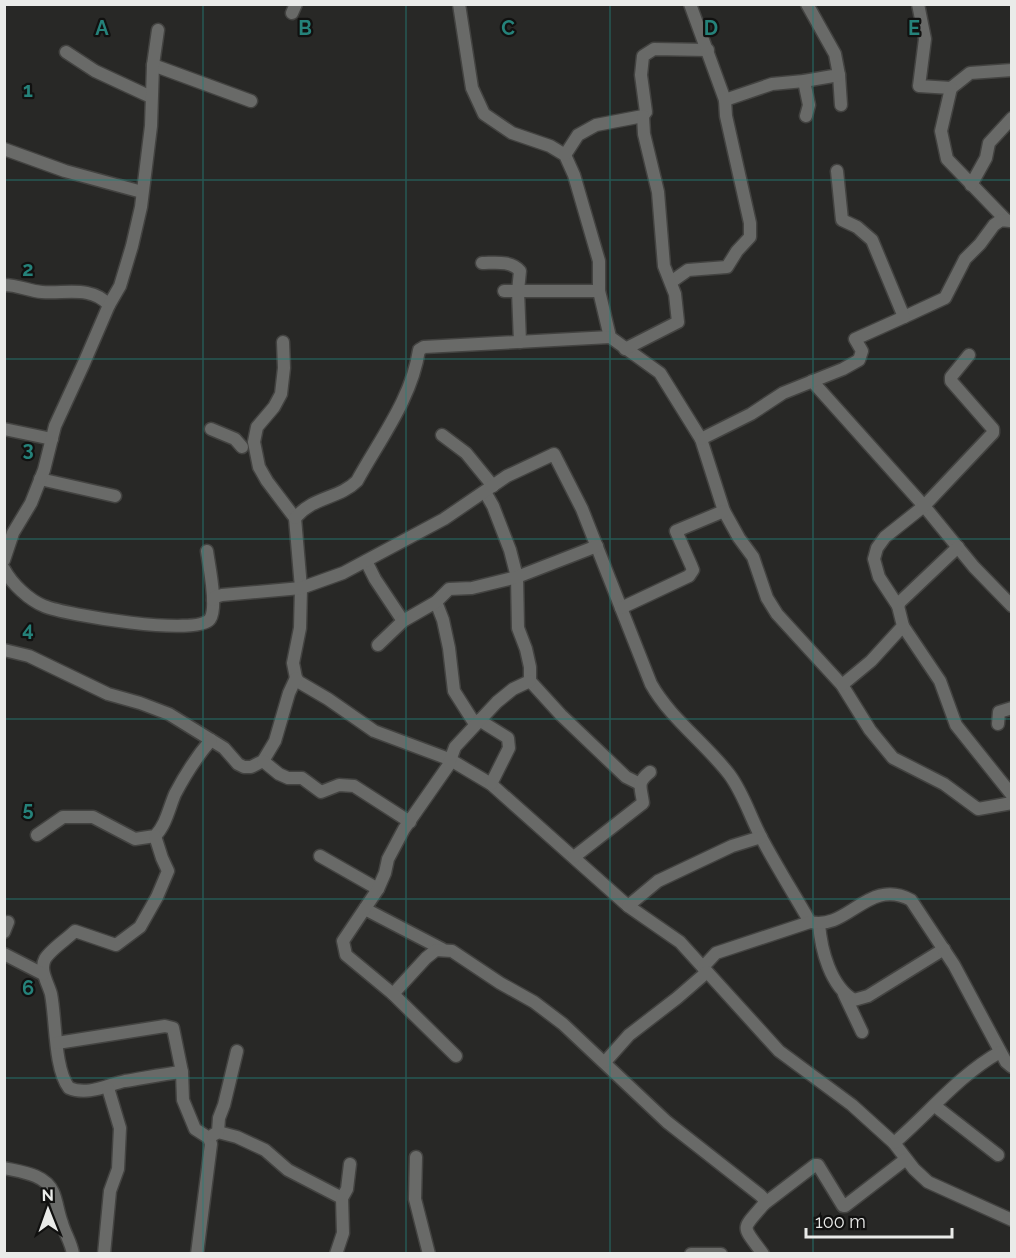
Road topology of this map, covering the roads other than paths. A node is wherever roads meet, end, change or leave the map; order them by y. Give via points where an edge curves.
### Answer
1 (459, 4) edge
2 (690, 4) edge
3 (807, 4) edge
4 (918, 4) edge
5 (158, 30) dead end
6 (708, 50) junction
7 (66, 52) dead end
8 (153, 65) junction
9 (1011, 70) edge
10 (839, 75) junction
11 (804, 81) junction
12 (951, 88) junction
13 (152, 97) junction
14 (725, 100) junction
15 (251, 101) dead end
16 (842, 105) dead end
17 (643, 116) junction
18 (806, 116) dead end
19 (1011, 118) edge
20 (4, 150) edge
21 (565, 155) junction
22 (837, 171) dead end
23 (971, 185) junction
24 (142, 192) junction
25 (1009, 220) edge
26 (482, 263) dead end
27 (670, 282) junction
28 (4, 285) edge
29 (504, 291) dead end
30 (518, 291) junction
31 (599, 291) junction
32 (109, 305) junction
33 (904, 317) junction
34 (610, 337) junction
35 (283, 342) dead end
36 (520, 342) junction
37 (625, 349) junction
38 (969, 355) dead end
39 (813, 381) junction
40 (4, 429) edge
41 (211, 429) dead end
42 (442, 435) dead end
43 (701, 439) junction
44 (52, 440) junction
45 (248, 445) junction
46 (40, 479) junction
47 (489, 489) junction
48 (115, 496) dead end
49 (924, 506) junction
50 (724, 511) junction
51 (295, 518) junction
52 (7, 542) edge
53 (597, 546) junction
54 (958, 547) junction
55 (207, 551) dead end
56 (366, 561) junction
57 (5, 569) edge
58 (517, 576) junction
59 (301, 588) junction
60 (213, 600) junction
61 (436, 602) junction
62 (898, 606) junction
63 (1011, 606) edge
64 (621, 608) junction
65 (403, 621) junction
66 (903, 626) junction
67 (378, 645) dead end
68 (4, 650) edge
69 (296, 678) junction
70 (530, 681) junction
71 (842, 685) junction
72 (1011, 708) edge
73 (477, 722) junction
74 (998, 724) dead end
75 (211, 740) junction
76 (449, 759) junction
77 (263, 761) junction
78 (650, 772) dead end
79 (491, 784) junction
80 (640, 784) junction
81 (1011, 795) edge
82 (1011, 803) edge
83 (410, 822) junction
84 (37, 835) dead end
85 (155, 836) junction
86 (761, 837) junction
87 (320, 855) dead end
88 (574, 857) junction
89 (378, 889) junction
90 (628, 906) junction
91 (365, 909) junction
92 (814, 923) junction
93 (442, 949) junction
94 (944, 949) junction
95 (4, 954) edge
96 (705, 969) junction
97 (44, 974) junction
98 (393, 994) junction
99 (844, 994) junction
100 (862, 1032) dead end
101 (57, 1042) junction
102 (237, 1051) dead end
103 (1000, 1052) junction
104 (456, 1056) dead end
105 (605, 1062) junction
106 (1011, 1067) edge
107 (182, 1072) junction
108 (108, 1088) junction
109 (935, 1106) junction
110 (213, 1135) junction
111 (894, 1143) junction
112 (998, 1155) dead end
113 (416, 1157) dead end
114 (906, 1159) junction
115 (350, 1164) dead end
116 (4, 1168) edge
117 (342, 1198) junction
118 (764, 1204) junction
119 (1011, 1220) edge
120 (73, 1254) edge
121 (104, 1254) edge
122 (197, 1254) edge
123 (336, 1254) edge
124 (429, 1254) edge
125 (691, 1254) edge
126 (721, 1254) edge
127 (763, 1254) edge

1 - 21 street via 472,88 484,114 512,133
2 - 6 street
3 - 10 street via 835,54
4 - 12 street via 925,39 919,86
5 - 8 street
6 - 14 street
6 - 17 street via 654,50 643,56
7 - 13 street via 95,71
8 - 13 street
8 - 15 street
9 - 12 street via 970,73
10 - 11 street
10 - 16 street
11 - 14 street via 772,84
11 - 18 street via 809,105
12 - 23 street via 941,131 943,146 947,159
13 - 24 street
14 - 27 street via 750,237 727,267 688,270
17 - 21 street via 596,125 578,135
17 - 27 street via 657,192 664,266
19 - 23 street via 989,143 986,158
20 - 24 street
21 - 31 street via 599,261
22 - 33 street via 843,220 872,240
23 - 25 street
24 - 32 street via 132,246 120,286
25 - 33 street via 994,225 965,260 945,298
26 - 30 street via 516,266 520,271
27 - 37 street via 678,322
28 - 32 street via 42,292 92,293
29 - 30 street
30 - 31 street
30 - 36 street
31 - 34 street
32 - 44 street
33 - 39 street via 855,339 862,351 859,360
34 - 36 street
34 - 37 street
35 - 45 street via 280,394
36 - 51 street via 419,350 407,392 357,482 349,490 316,501
37 - 43 street via 660,373
38 - 49 street via 951,381 993,433
39 - 43 street via 783,393
39 - 49 street
40 - 44 street
41 - 45 street
42 - 47 street via 466,453
43 - 50 street
44 - 46 street
45 - 51 street via 267,481
46 - 48 street
46 - 52 street
47 - 53 street via 554,454
47 - 56 street via 444,519
47 - 58 street
49 - 54 street
49 - 62 street via 885,537 873,559 879,577
50 - 64 street via 676,531 693,570 690,576
50 - 71 street via 753,557 767,598 777,614
51 - 59 street
52 - 57 street
53 - 58 street
53 - 64 street
54 - 62 street
54 - 63 street
55 - 60 street
56 - 59 street
56 - 65 street
57 - 60 street via 26,595 44,606 155,626 204,625 212,614
58 - 61 street via 472,588 449,589
58 - 70 street via 518,628 526,649
59 - 60 street via 222,595
59 - 69 street via 300,628 293,663
61 - 65 street
61 - 73 street via 449,648 454,691
62 - 66 street
64 - 86 street via 659,698 729,774
65 - 67 street
66 - 71 street
66 - 81 street via 940,681 956,725
68 - 75 street via 29,656 108,694 169,714
69 - 76 street via 374,731
69 - 77 street via 275,741
70 - 73 street via 513,689
70 - 80 street via 626,777
71 - 82 street via 892,758 945,784 978,809
72 - 74 street via 999,712
73 - 76 street
73 - 79 street via 508,738 509,748
75 - 77 street via 244,767
75 - 85 street via 176,792
76 - 79 street
76 - 83 street
77 - 83 street via 288,778 302,777 321,792 339,785 354,786
78 - 80 street
79 - 88 street
80 - 88 street via 643,803
83 - 89 street via 388,858
84 - 85 street via 63,817 93,817 135,839
85 - 97 street via 168,871 140,927 116,945 75,931 44,960
86 - 90 street via 658,880
86 - 92 street
87 - 89 street
88 - 90 street
89 - 91 street
90 - 96 street via 680,942
91 - 93 street
91 - 98 street via 347,933 343,948 346,955
92 - 94 street via 832,921 866,900 885,894 901,895 911,900
92 - 96 street via 716,953
92 - 99 street
93 - 98 street via 426,958
93 - 105 street via 452,951 534,1002
94 - 99 street via 868,996 854,1000
94 - 103 street
95 - 97 street
96 - 105 street via 677,998 629,1035
96 - 111 street via 779,1051 852,1105
97 - 101 street via 51,993
98 - 104 street
99 - 100 street
101 - 107 street via 165,1026 173,1028
101 - 108 street via 61,1070 69,1088
102 - 110 street
103 - 106 street
103 - 109 street via 966,1075
105 - 118 street via 667,1122 760,1195
107 - 108 street
107 - 110 street via 183,1100 195,1129
108 - 121 street via 120,1128 118,1169 110,1191
109 - 111 street
109 - 112 street
110 - 117 street via 237,1137 265,1150 288,1170
110 - 122 street
111 - 114 street
113 - 124 street via 415,1199
114 - 118 street via 845,1206 818,1165
114 - 119 street via 928,1182
115 - 117 street
116 - 120 street via 37,1176 48,1184
117 - 123 street via 343,1233
118 - 127 street via 746,1226
125 - 126 street

